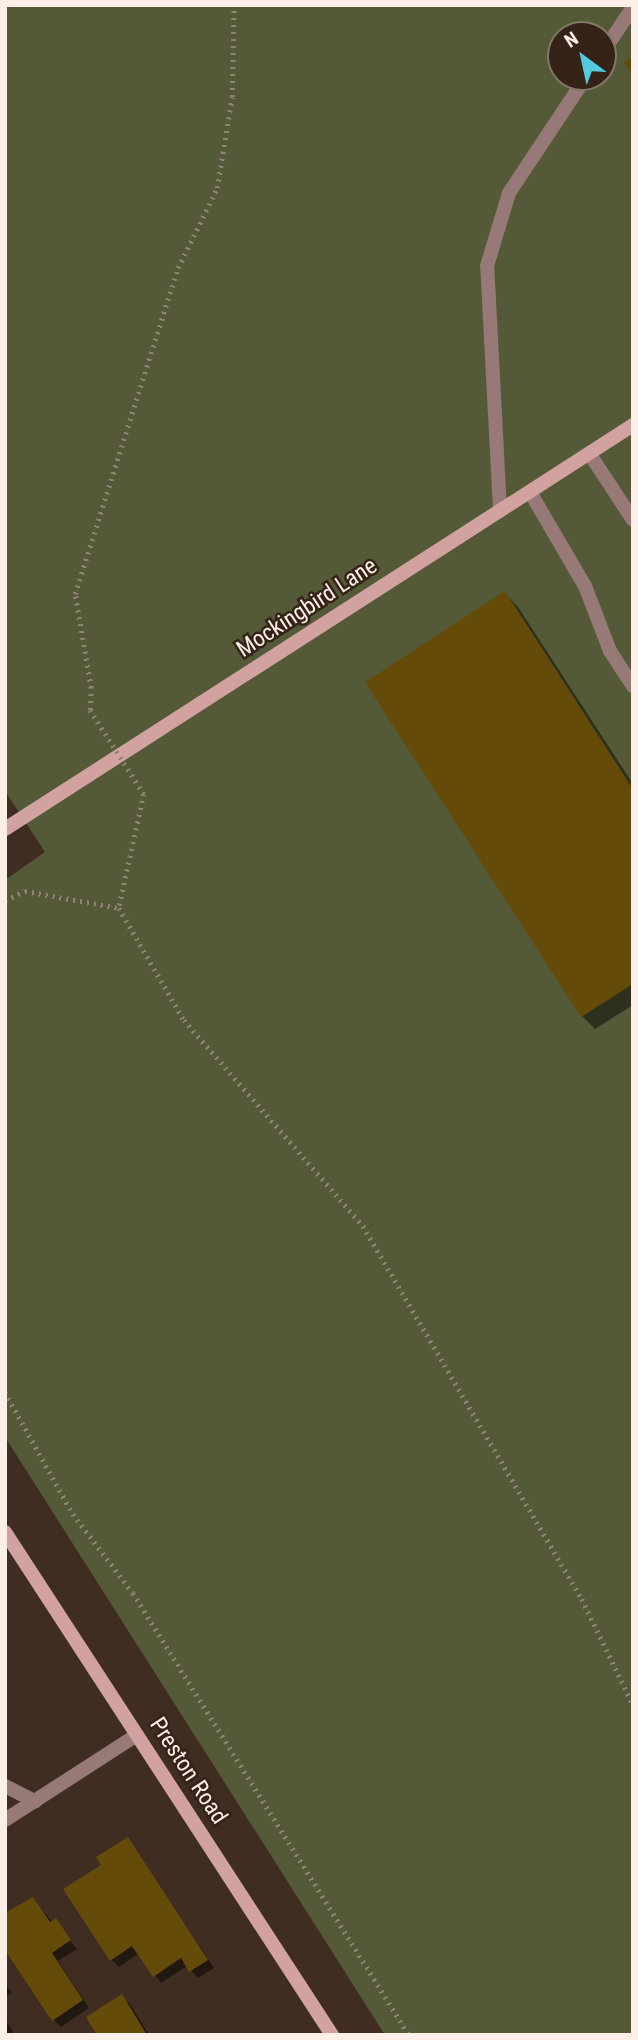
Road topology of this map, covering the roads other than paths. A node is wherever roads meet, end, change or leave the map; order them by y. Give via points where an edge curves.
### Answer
1 (633, 7) edge
2 (617, 31) edge
3 (577, 91) edge
4 (633, 425) edge
5 (589, 453) junction
6 (530, 492) junction
7 (500, 510) junction
8 (633, 520) edge
9 (633, 686) edge
10 (5, 829) edge
11 (5, 1532) edge
12 (137, 1735) junction
13 (5, 1786) edge
14 (35, 1801) junction
15 (5, 1820) edge
16 (332, 2035) edge

1 - 2 street
3 - 7 street via 509,193 487,266
4 - 5 main road, Mockingbird Lane
5 - 6 main road, Mockingbird Lane
5 - 8 street
6 - 7 main road, Mockingbird Lane
6 - 9 street via 585,586 610,651
7 - 10 main road, Mockingbird Lane
11 - 12 main road, Preston Road
12 - 14 street
12 - 16 main road, Preston Road
13 - 14 street
14 - 15 street

